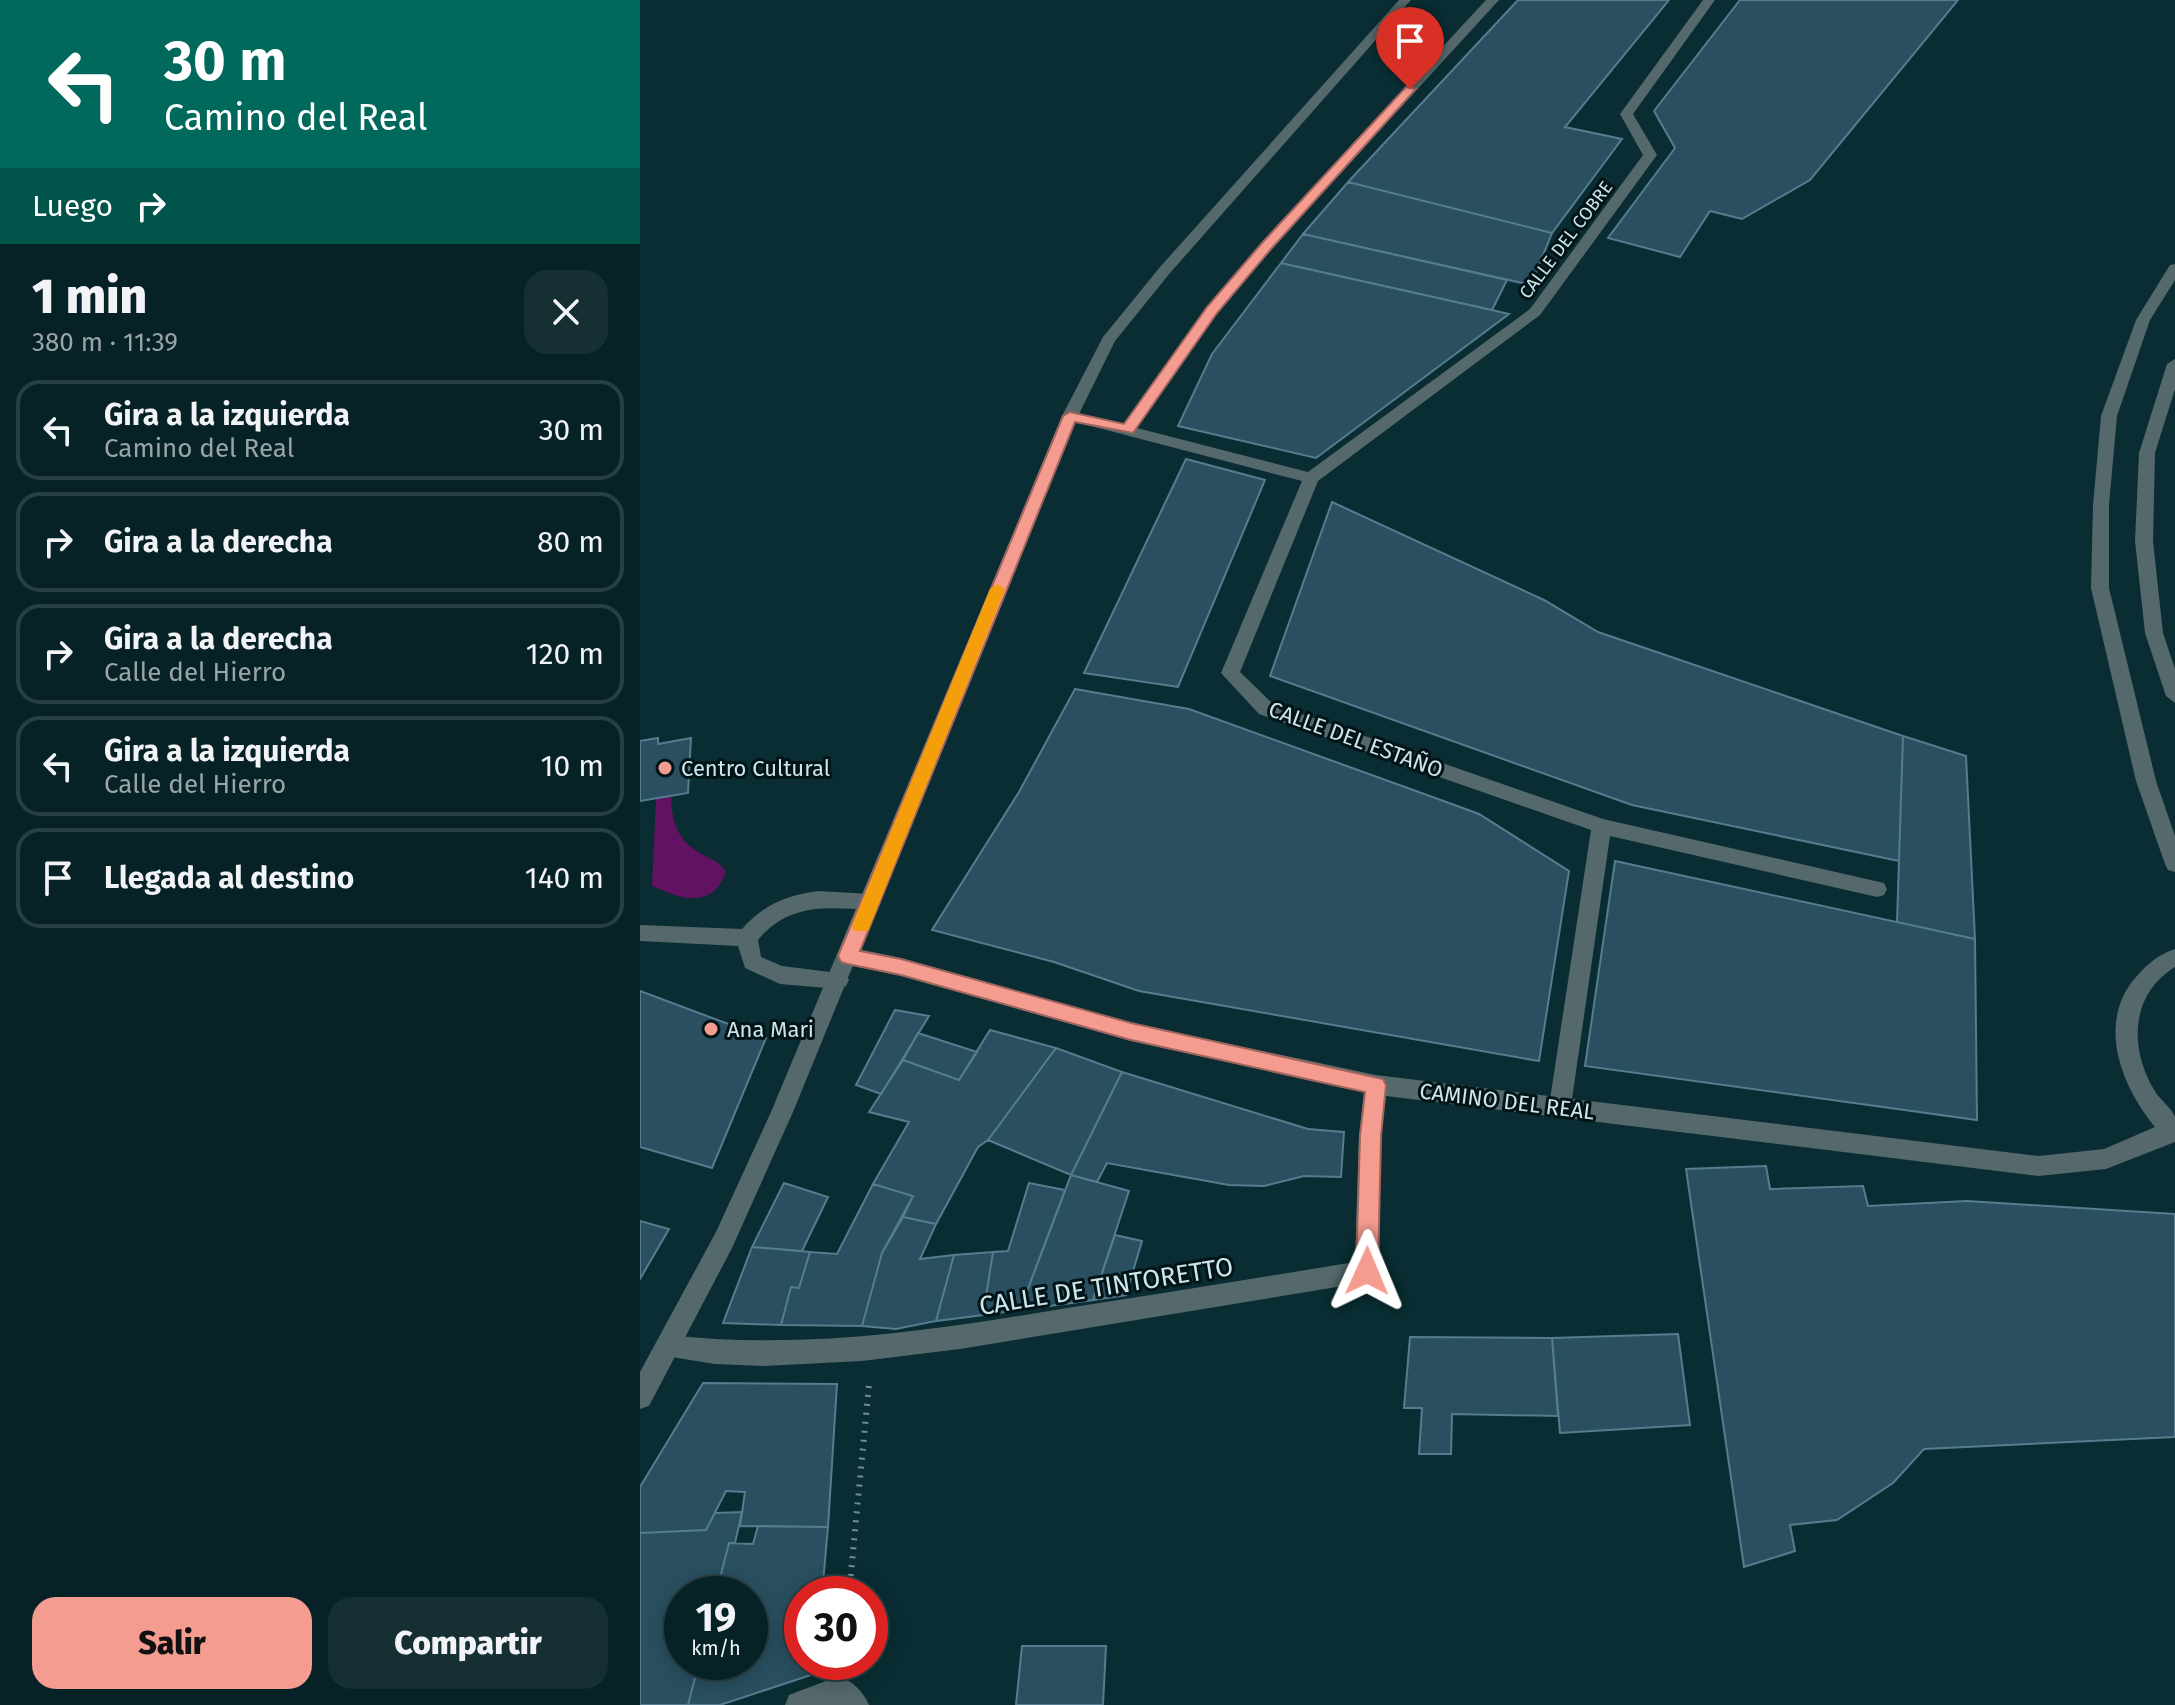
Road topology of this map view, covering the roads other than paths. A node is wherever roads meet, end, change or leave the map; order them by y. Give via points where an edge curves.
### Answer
1 (1405, 0) edge
2 (1493, 0) edge
3 (1709, 0) edge
4 (2175, 268) edge
5 (2175, 364) edge
6 (1070, 416) junction
7 (1128, 429) junction
8 (1311, 478) junction
9 (2175, 696) edge
10 (1601, 826) junction
11 (2175, 864) edge
12 (1877, 889) dead end
13 (871, 902) junction
14 (640, 933) edge
15 (747, 938) junction
16 (848, 956) junction
17 (2171, 956) edge
18 (838, 980) junction
19 (1376, 1085) junction
20 (1560, 1106) junction
21 (2173, 1131) edge
22 (668, 1347) junction
23 (640, 1397) edge
24 (799, 1705) edge
25 (855, 1705) edge

1 - 6 street via 1108,340
2 - 7 street via 1266,246 1212,310
3 - 8 street, CALLE DEL COBRE via 1626,114 1650,155 1535,312
4 - 11 street via 2143,320 2109,416 2100,574 2142,766
5 - 9 street via 2147,453 2144,541 2154,633
6 - 7 street
6 - 13 street
7 - 8 street
8 - 10 street, CALLE DEL ESTAÑO via 1230,673 1266,709
10 - 12 street, CALLE DEL ESTAÑO
10 - 20 street
13 - 15 street via 819,897 788,904 760,919
13 - 16 street
14 - 15 street
15 - 18 street via 752,962 780,975
16 - 18 street
16 - 19 street, CAMINO DEL REAL via 1131,1032
17 - 21 street via 2134,992 2123,1034 2133,1076
18 - 22 street via 730,1226
19 - 20 street, CAMINO DEL REAL
19 - 22 street, CALLE DE TINTORETTO via 1367,1271 931,1343 710,1353
20 - 21 street, CAMINO DEL REAL via 2039,1166 2106,1159
22 - 23 street
24 - 25 street via 839,1690

